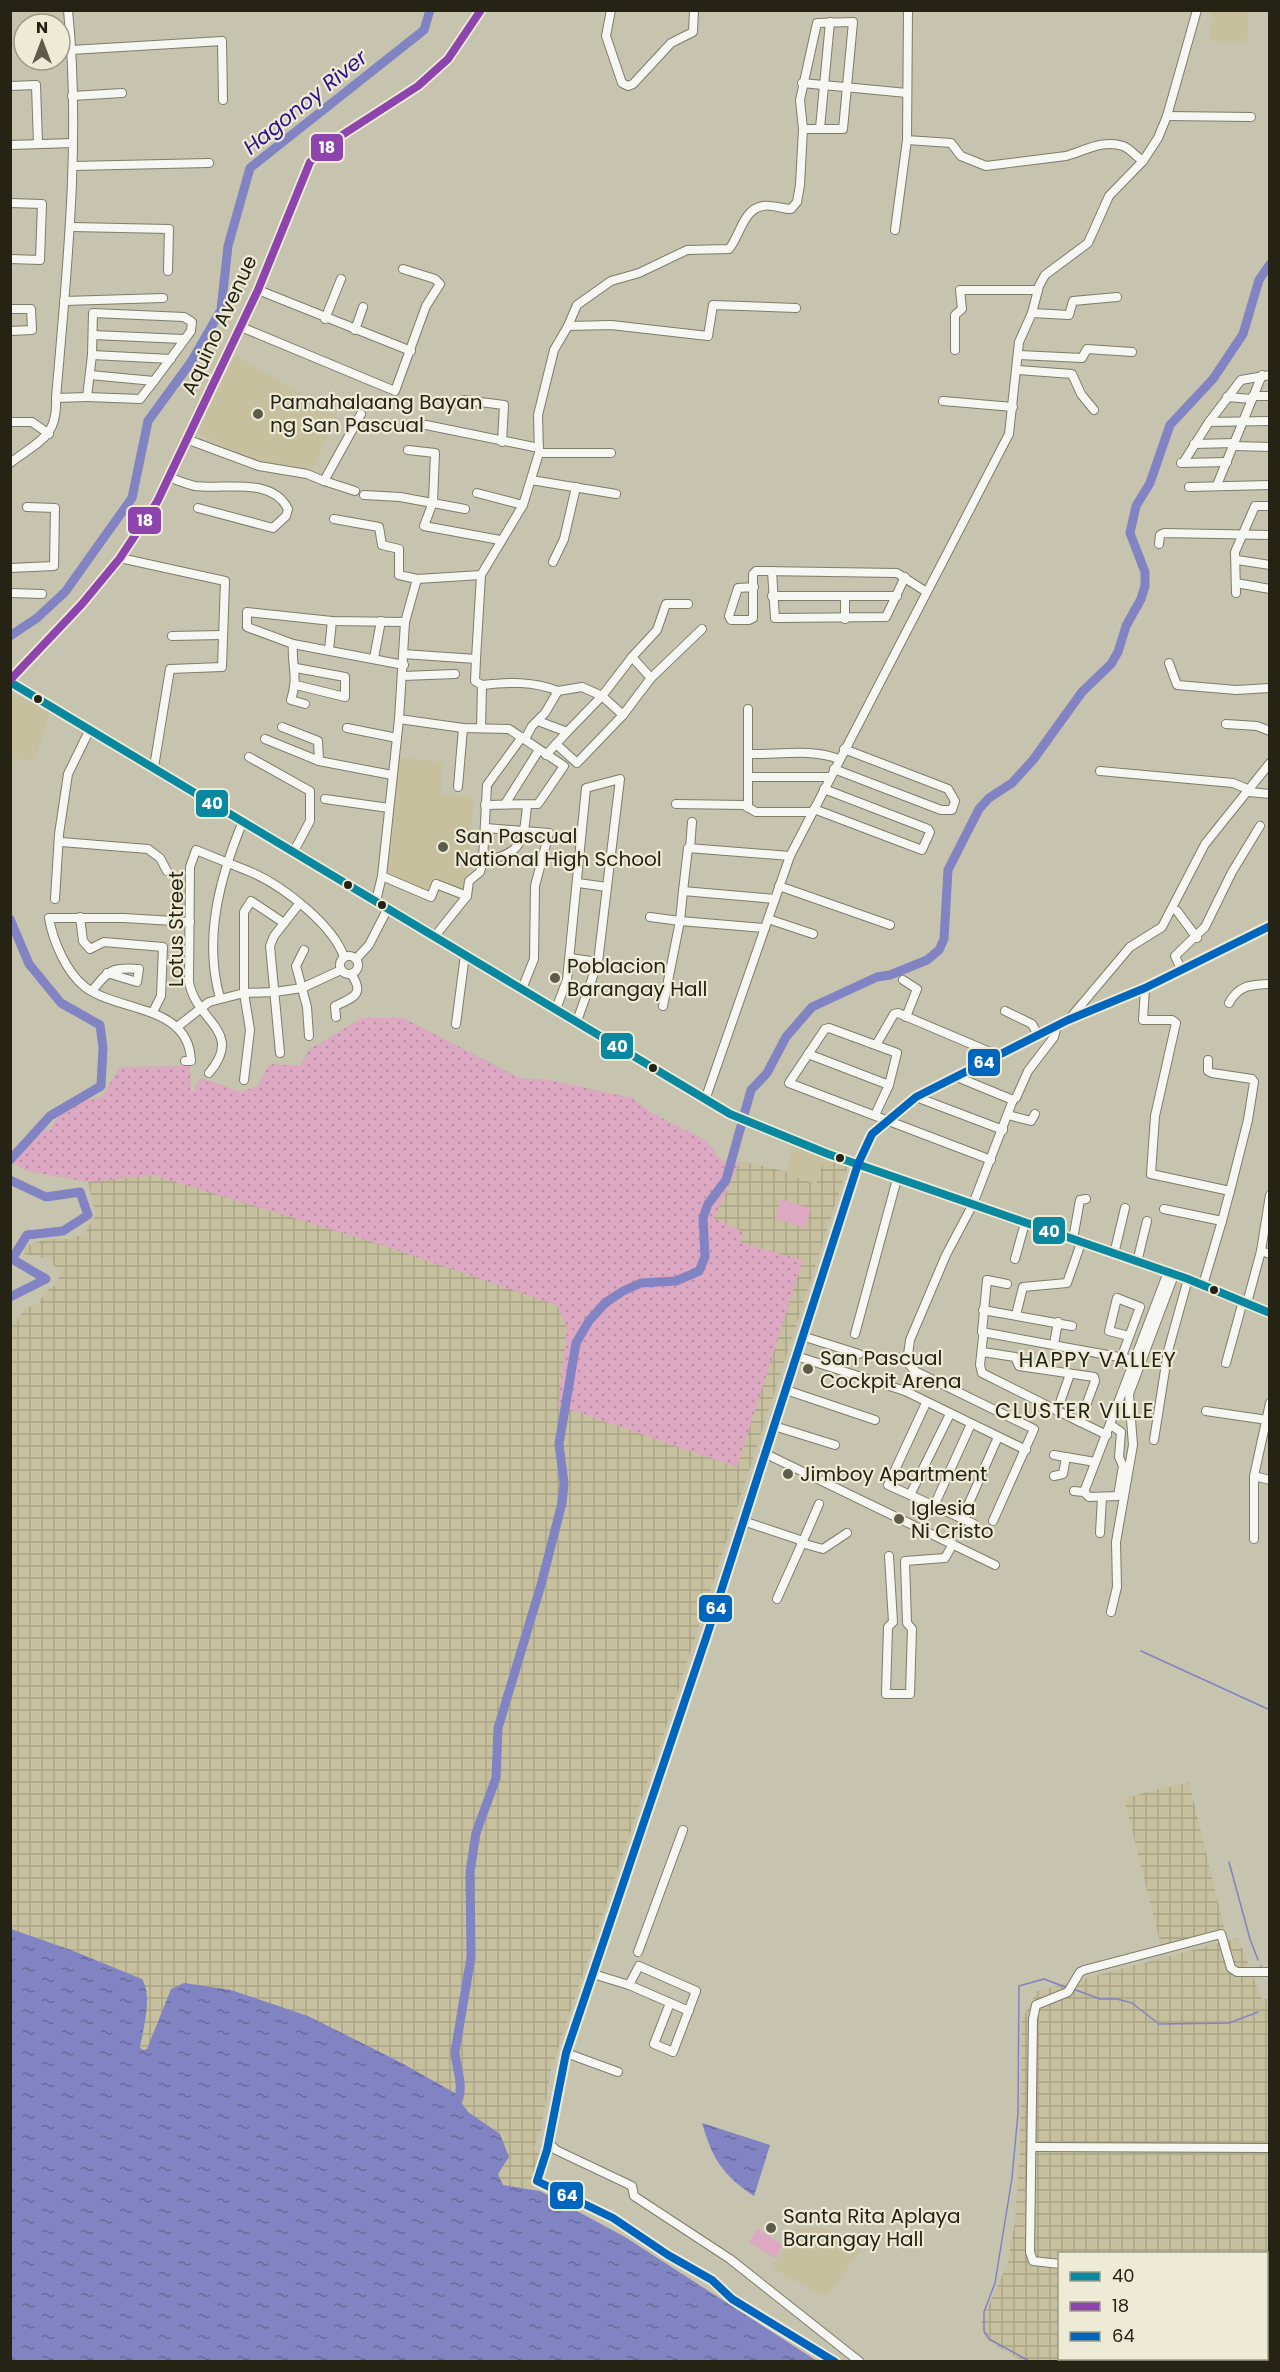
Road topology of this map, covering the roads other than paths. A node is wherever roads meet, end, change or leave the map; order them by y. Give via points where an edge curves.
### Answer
1 (481, 10) edge
2 (611, 10) edge
3 (694, 10) edge
4 (908, 10) edge
5 (1197, 10) edge
6 (830, 22) junction
7 (72, 50) edge
8 (71, 72) edge
9 (802, 83) junction
10 (824, 84) junction
11 (10, 86) edge
12 (848, 86) junction
13 (123, 93) dead end
14 (907, 93) junction
15 (72, 96) junction
16 (223, 100) dead end
17 (1167, 116) junction
18 (1251, 117) dead end
19 (820, 128) junction
20 (803, 129) junction
21 (907, 140) junction
22 (73, 143) junction
23 (38, 144) junction
24 (10, 145) edge
25 (1143, 161) junction
26 (209, 163) dead end
27 (73, 166) junction
28 (10, 203) edge
29 (72, 227) junction
30 (895, 230) dead end
31 (10, 259) edge
32 (403, 268) dead end
33 (168, 271) dead end
34 (341, 279) dead end
35 (258, 290) junction
36 (1038, 290) junction
37 (1117, 297) dead end
38 (163, 298) dead end
39 (64, 301) junction
40 (96, 301) junction
41 (363, 307) dead end
42 (796, 308) dead end
43 (10, 309) edge
44 (93, 313) junction
45 (1032, 313) junction
46 (325, 318) junction
47 (568, 326) junction
48 (241, 327) junction
49 (355, 330) junction
50 (10, 331) edge
51 (93, 335) junction
52 (183, 339) junction
53 (955, 350) dead end
54 (411, 351) junction
55 (1132, 352) dead end
56 (92, 355) junction
57 (1019, 356) junction
58 (171, 359) junction
59 (1018, 370) junction
60 (90, 375) junction
61 (1265, 375) edge
62 (154, 381) junction
63 (1269, 396) edge
64 (87, 397) junction
65 (1227, 397) junction
66 (56, 398) junction
67 (1253, 398) junction
68 (464, 400) dead end
69 (943, 400) dead end
70 (1013, 407) junction
71 (1094, 410) dead end
72 (361, 414) dead end
73 (1244, 421) junction
74 (1269, 421) edge
75 (10, 422) edge
76 (1209, 422) junction
77 (426, 425) dead end
78 (49, 434) junction
79 (186, 439) junction
80 (502, 442) junction
81 (1194, 444) junction
82 (1235, 444) junction
83 (1269, 447) edge
84 (408, 450) dead end
85 (539, 450) junction
86 (611, 453) dead end
87 (1227, 462) junction
88 (10, 463) edge
89 (168, 477) junction
90 (531, 480) junction
91 (324, 481) junction
92 (1217, 485) junction
93 (1269, 485) edge
94 (1189, 487) dead end
95 (576, 488) junction
96 (355, 491) dead end
97 (477, 493) dead end
98 (616, 494) dead end
99 (364, 495) dead end
100 (433, 502) junction
101 (523, 505) junction
102 (1269, 506) edge
103 (27, 507) dead end
104 (198, 508) dead end
105 (465, 509) dead end
106 (334, 519) dead end
107 (1243, 533) junction
108 (1269, 535) edge
109 (500, 540) junction
110 (1159, 544) dead end
111 (120, 558) junction
112 (1237, 560) junction
113 (553, 562) dead end
114 (1269, 565) edge
115 (10, 568) edge
116 (772, 571) junction
117 (481, 575) junction
118 (417, 579) junction
119 (909, 579) junction
120 (1236, 583) junction
121 (754, 587) junction
122 (927, 588) junction
123 (1269, 589) edge
124 (10, 593) edge
125 (1236, 593) dead end
126 (42, 594) dead end
127 (772, 596) junction
128 (845, 596) junction
129 (897, 596) junction
130 (688, 604) dead end
131 (845, 619) junction
132 (332, 621) junction
133 (381, 621) junction
134 (405, 622) junction
135 (702, 629) dead end
136 (222, 635) junction
137 (172, 636) dead end
138 (293, 644) junction
139 (329, 650) junction
140 (403, 654) junction
141 (632, 657) junction
142 (374, 658) junction
143 (476, 659) junction
144 (1169, 663) dead end
145 (404, 664) junction
146 (296, 668) junction
147 (455, 674) dead end
148 (403, 676) junction
149 (651, 678) junction
150 (10, 681) edge
151 (482, 685) junction
152 (296, 686) junction
153 (1269, 688) edge
154 (558, 691) junction
155 (602, 696) junction
156 (305, 704) dead end
157 (748, 709) dead end
158 (623, 715) junction
159 (399, 719) junction
160 (538, 721) junction
161 (1226, 724) dead end
162 (282, 727) dead end
163 (347, 728) dead end
164 (463, 728) junction
165 (481, 728) junction
166 (90, 729) junction
167 (1269, 730) edge
168 (567, 732) junction
169 (397, 738) junction
170 (523, 738) junction
171 (265, 739) dead end
172 (556, 744) junction
173 (844, 750) junction
174 (543, 752) junction
175 (748, 754) junction
176 (249, 758) dead end
177 (839, 759) junction
178 (319, 761) junction
179 (1269, 763) edge
180 (154, 767) junction
181 (1100, 771) dead end
182 (832, 773) junction
183 (392, 775) junction
184 (748, 777) junction
185 (458, 787) dead end
186 (824, 789) junction
187 (1249, 791) junction
188 (1269, 794) edge
189 (326, 799) dead end
190 (505, 804) junction
191 (676, 804) dead end
192 (485, 805) junction
193 (527, 805) junction
194 (389, 808) junction
195 (748, 808) junction
196 (813, 810) junction
197 (243, 821) junction
198 (692, 822) dead end
199 (1260, 826) dead end
200 (486, 828) junction
201 (525, 831) junction
202 (61, 842) junction
203 (690, 848) junction
204 (294, 851) junction
205 (790, 856) junction
206 (483, 861) junction
207 (226, 863) junction
208 (167, 871) dead end
209 (382, 876) junction
210 (578, 883) junction
211 (779, 886) junction
212 (607, 887) junction
213 (683, 891) junction
214 (467, 896) junction
215 (775, 898) junction
216 (55, 899) dead end
217 (376, 901) junction
218 (299, 904) junction
219 (388, 908) junction
220 (1177, 911) dead end
221 (80, 917) junction
222 (650, 917) dead end
223 (768, 919) junction
224 (680, 921) junction
225 (190, 922) junction
226 (285, 923) junction
227 (890, 925) dead end
228 (1269, 926) edge
229 (765, 928) junction
230 (813, 934) dead end
231 (435, 936) junction
232 (1197, 938) junction
233 (304, 950) dead end
234 (465, 955) junction
235 (344, 957) junction
236 (570, 958) junction
237 (356, 959) junction
238 (598, 962) junction
239 (1181, 969) junction
240 (341, 970) junction
241 (107, 973) dead end
242 (351, 974) junction
243 (903, 980) dead end
244 (1269, 984) edge
245 (302, 988) junction
246 (1144, 988) junction
247 (522, 989) junction
248 (92, 991) junction
249 (243, 993) junction
250 (275, 993) junction
251 (220, 998) junction
252 (1229, 1003) dead end
253 (663, 1006) dead end
254 (198, 1008) junction
255 (556, 1009) junction
256 (1005, 1011) dead end
257 (153, 1012) junction
258 (336, 1017) dead end
259 (906, 1017) junction
260 (1068, 1020) junction
261 (577, 1021) junction
262 (456, 1024) dead end
263 (1057, 1026) junction
264 (177, 1027) junction
265 (1038, 1035) junction
266 (309, 1036) dead end
267 (876, 1045) junction
268 (280, 1053) dead end
269 (808, 1054) junction
270 (997, 1055) junction
271 (1208, 1060) dead end
272 (185, 1061) dead end
273 (209, 1073) dead end
274 (957, 1077) junction
275 (244, 1080) dead end
276 (889, 1085) junction
277 (916, 1097) junction
278 (705, 1100) junction
279 (1012, 1100) junction
280 (1035, 1114) dead end
281 (875, 1115) junction
282 (1008, 1115) junction
283 (887, 1119) junction
284 (1003, 1130) junction
285 (991, 1160) junction
286 (858, 1164) junction
287 (897, 1179) junction
288 (1230, 1191) junction
289 (1269, 1195) edge
290 (1086, 1199) dead end
291 (973, 1204) junction
292 (1125, 1208) dead end
293 (1164, 1209) dead end
294 (1148, 1221) dead end
295 (1222, 1221) junction
296 (1025, 1223) junction
297 (1077, 1241) junction
298 (1261, 1251) junction
299 (1114, 1254) junction
300 (1269, 1254) edge
301 (1015, 1259) dead end
302 (1137, 1262) junction
303 (1171, 1274) junction
304 (1188, 1279) junction
305 (1006, 1284) dead end
306 (1203, 1285) junction
307 (1245, 1302) junction
308 (983, 1310) junction
309 (1269, 1313) edge
310 (1016, 1315) junction
311 (1058, 1322) junction
312 (1072, 1326) dead end
313 (855, 1334) dead end
314 (802, 1336) junction
315 (1129, 1336) junction
316 (983, 1337) dead end
317 (1054, 1344) junction
318 (982, 1352) junction
319 (859, 1354) dead end
320 (796, 1356) junction
321 (1122, 1356) junction
322 (1134, 1360) junction
323 (1226, 1363) dead end
324 (915, 1371) junction
325 (1070, 1374) junction
326 (786, 1390) junction
327 (905, 1391) junction
328 (926, 1403) junction
329 (1269, 1403) edge
330 (1057, 1411) junction
331 (1206, 1411) dead end
332 (950, 1414) junction
333 (875, 1420) dead end
334 (1267, 1420) junction
335 (1080, 1422) junction
336 (972, 1424) junction
337 (1110, 1425) junction
338 (774, 1426) junction
339 (1107, 1435) junction
340 (998, 1437) junction
341 (1154, 1440) dead end
342 (835, 1444) dead end
343 (1026, 1450) junction
344 (764, 1453) junction
345 (1054, 1455) dead end
346 (1066, 1457) junction
347 (1095, 1462) junction
348 (1054, 1476) dead end
349 (1254, 1476) junction
350 (1269, 1480) edge
351 (1074, 1491) dead end
352 (1084, 1492) junction
353 (910, 1495) junction
354 (1102, 1497) junction
355 (819, 1504) dead end
356 (934, 1506) junction
357 (962, 1519) junction
358 (743, 1521) junction
359 (993, 1521) dead end
360 (974, 1524) dead end
361 (847, 1533) dead end
362 (1100, 1533) dead end
363 (1254, 1539) dead end
364 (802, 1542) junction
365 (953, 1544) junction
366 (889, 1556) dead end
367 (995, 1564) dead end
368 (777, 1599) dead end
369 (1111, 1612) dead end
370 (892, 1622) junction
371 (907, 1623) junction
372 (683, 1830) dead end
373 (638, 1952) dead end
374 (1269, 1972) edge
375 (593, 1974) junction
376 (629, 1985) junction
377 (670, 2002) junction
378 (689, 2011) junction
379 (566, 2053) junction
380 (618, 2072) dead end
381 (548, 2142) junction
382 (1032, 2147) junction
383 (1269, 2148) edge
384 (1058, 2264) edge
385 (835, 2361) edge
386 (860, 2361) edge

1 - 35 main road, Aquino Avenue via 448,59 418,86 339,137 309,162
2 - 3 street via 606,36 622,83 627,86 671,43 693,32
4 - 14 street
5 - 17 street
6 - 9 street via 817,23
6 - 10 street
6 - 12 street via 853,22
7 - 16 street via 222,41
8 - 15 street
9 - 10 street
9 - 20 street
10 - 12 street
10 - 19 street
11 - 23 street via 36,85
12 - 14 street
12 - 19 street via 843,129
13 - 15 street
14 - 21 street
15 - 22 street
17 - 18 street
17 - 25 street
19 - 20 street
20 - 47 street via 800,184 797,202 791,209 764,205 756,209 746,216 729,249 687,250 639,273 611,281 577,305
21 - 25 street via 951,143 961,156 986,166 1066,156 1086,147 1119,145
21 - 30 street
22 - 23 street
22 - 27 street
23 - 24 street
25 - 36 street via 1109,196 1088,243 1045,275
26 - 27 street
27 - 29 street
28 - 31 street via 42,204 40,260
29 - 33 street via 169,229
29 - 39 street
32 - 54 street via 435,279 440,285 426,306
34 - 46 street
35 - 46 street
35 - 48 main road, Aquino Avenue
36 - 45 street
36 - 53 street via 960,290 962,309 955,315
37 - 45 street via 1073,301 1069,315
38 - 40 street
39 - 40 street
39 - 66 street
40 - 44 street
41 - 49 street
42 - 47 street via 713,305 708,336 611,325
43 - 50 street via 32,309 32,330
44 - 51 street
44 - 52 street via 184,317 192,322 191,331
45 - 57 street via 1019,342
46 - 49 street
47 - 85 street via 554,350 538,416
48 - 54 street via 395,391
48 - 79 main road, Aquino Avenue
49 - 54 street
51 - 52 street
51 - 56 street
52 - 58 street
55 - 57 street via 1087,350 1082,358
56 - 58 street
56 - 60 street
57 - 59 street
58 - 62 street
59 - 70 street
59 - 71 street via 1072,374
60 - 62 street
60 - 64 street
61 - 65 street via 1241,380
61 - 67 street
62 - 64 street via 140,399
63 - 67 street
64 - 66 street
65 - 67 street
65 - 76 street
66 - 78 street via 57,419
67 - 73 street
68 - 80 street via 504,405
69 - 70 street
70 - 122 street via 1004,445
72 - 91 street
73 - 74 street
73 - 76 street
73 - 82 street
75 - 78 street via 33,422
76 - 81 street
77 - 80 street
78 - 88 street
79 - 89 main road, Aquino Avenue
79 - 91 street via 259,466
80 - 85 street
81 - 82 street
81 - 87 street via 1182,464
82 - 83 street
82 - 87 street
84 - 100 street via 435,453
85 - 86 street
85 - 90 street
87 - 92 street
89 - 104 street via 193,485 239,485 276,494 288,509 273,528
89 - 111 main road, Aquino Avenue via 157,502
90 - 95 street
90 - 101 street
91 - 96 street
92 - 93 street
92 - 94 street
95 - 98 street
95 - 113 street via 564,539
97 - 101 street
99 - 100 street
100 - 105 street
100 - 109 street via 424,526
101 - 109 street
102 - 107 street via 1255,506
103 - 115 street via 55,508 54,566
106 - 118 street via 379,527 382,545 399,549 399,575
107 - 108 street
107 - 110 street via 1164,533
107 - 112 street via 1235,552
109 - 117 street
111 - 136 street via 225,581
111 - 150 main road, Aquino Avenue
112 - 114 street
112 - 120 street
116 - 119 street via 897,573
116 - 121 street via 754,572
116 - 127 street
117 - 118 street
117 - 143 street
118 - 134 street
119 - 122 street
119 - 129 street
120 - 123 street
120 - 125 street
121 - 121 street via 752,620 731,620 738,588
122 - 173 street
124 - 126 street
127 - 128 street
127 - 131 street via 775,618
128 - 129 street
128 - 131 street
129 - 131 street via 886,617
130 - 141 street via 666,604 657,630
132 - 133 street
132 - 138 street via 247,612 247,627
132 - 139 street
133 - 134 street
133 - 142 street
134 - 140 street
135 - 149 street
136 - 137 street
136 - 180 street via 222,668 170,669
138 - 139 street
138 - 146 street
139 - 142 street
140 - 143 street
140 - 145 street
141 - 149 street
141 - 155 street
142 - 145 street
143 - 151 street via 475,681
144 - 153 street via 1177,685 1236,690
145 - 148 street
146 - 152 street
146 - 152 street via 345,677 345,697
147 - 148 street
148 - 159 street
149 - 158 street
150 - 166 main road
151 - 154 street via 514,682
151 - 165 street
152 - 156 street via 291,700
154 - 155 street via 582,687
154 - 160 street
155 - 158 street
155 - 168 street
157 - 175 street
158 - 172 street via 577,763
159 - 164 street
159 - 169 street
160 - 168 street
160 - 170 street
161 - 167 street
162 - 178 street via 318,741
163 - 169 street
164 - 165 street
164 - 185 street
165 - 170 street via 509,729
166 - 180 main road
166 - 202 street via 68,774
168 - 172 street
169 - 183 street
170 - 174 street
170 - 192 street via 487,785
171 - 178 street
172 - 174 street
173 - 177 street
173 - 182 street via 948,789 954,801 952,810 941,810
174 - 190 street
174 - 193 street via 564,766 538,804
175 - 177 street via 789,751
175 - 184 street
176 - 204 street via 310,791 310,821
177 - 182 street
178 - 183 street
179 - 187 street
180 - 197 main road
181 - 187 street via 1233,783
182 - 184 street
182 - 186 street
183 - 194 street
184 - 195 street
186 - 196 street
186 - 196 street via 929,830 922,850
187 - 188 street
187 - 260 street via 1204,844 1162,927 1130,947
189 - 194 street
190 - 192 street
190 - 193 street
191 - 195 street
192 - 200 street
193 - 201 street
194 - 209 street
195 - 196 street via 756,812
196 - 205 street
197 - 204 main road
197 - 207 street
198 - 203 street
199 - 232 street
200 - 201 street
200 - 206 street
201 - 206 street via 509,855
201 - 247 street via 549,833 535,886 534,959
202 - 208 street via 148,849 160,858
202 - 216 street
203 - 205 street
203 - 213 street
204 - 217 main road
205 - 211 street
206 - 214 street via 480,872 469,881
207 - 218 street, Lotus Street via 255,873
207 - 225 street, Lotus Street via 196,850 190,867
207 - 251 street via 215,919 213,967
209 - 214 street via 431,897 436,884
209 - 217 street
210 - 212 street
210 - 212 street via 586,788 620,779
210 - 236 street
211 - 215 street
211 - 227 street
212 - 238 street
213 - 215 street
213 - 224 street
214 - 231 street
215 - 223 street
217 - 219 main road
218 - 226 street
218 - 235 street, Lotus Street via 332,933
219 - 231 main road
219 - 237 street via 369,945
220 - 232 street
221 - 225 street
221 - 248 street via 49,918 57,947 76,977
221 - 257 street via 83,941 90,949 105,942 163,947 161,996
222 - 224 street
223 - 229 street
223 - 230 street
224 - 229 street
224 - 253 street
225 - 254 street, Lotus Street via 189,982
226 - 249 street via 251,901 244,912
226 - 250 street via 270,946
228 - 239 street
229 - 278 street
231 - 234 main road
232 - 239 street via 1175,956
233 - 245 street via 296,966
234 - 247 main road
234 - 262 street
235 - 237 street
235 - 240 street
236 - 238 street
236 - 255 street
237 - 242 street via 358,968
238 - 261 street
239 - 246 street
240 - 242 street
240 - 245 street
241 - 248 street
242 - 258 street via 358,991 335,1006
243 - 259 street via 917,989
244 - 252 street via 1243,987
245 - 250 street
245 - 266 street
246 - 260 street
246 - 288 street via 1143,1020 1176,1023 1155,1116 1151,1174
247 - 255 main road
248 - 257 street
249 - 250 street
249 - 251 street
249 - 275 street via 250,1030
250 - 268 street
251 - 254 street
254 - 264 street
254 - 273 street, Lotus Street via 218,1027 223,1038 222,1053
255 - 261 main road
256 - 265 street via 1032,1024
257 - 264 street
259 - 267 street via 894,1014
259 - 270 street
260 - 263 street
261 - 278 main road
263 - 265 street
263 - 279 street via 1054,1037
264 - 272 street via 190,1049 191,1061
265 - 270 street
267 - 269 street via 829,1028 823,1030
267 - 276 street via 898,1055
269 - 276 street
269 - 281 street via 789,1083
270 - 274 street
271 - 288 street via 1208,1071 1212,1073 1254,1082
274 - 277 street
274 - 279 street
276 - 281 street
277 - 283 street
277 - 284 street
278 - 286 main road via 753,1124
279 - 282 street
280 - 282 street via 1031,1121
281 - 283 street
282 - 284 street
283 - 285 street
283 - 286 street via 872,1134
284 - 285 street
285 - 291 street
286 - 287 main road
286 - 314 street
287 - 291 main road
287 - 313 street
288 - 295 street
289 - 298 street
290 - 297 street via 1080,1200
291 - 296 main road
291 - 324 street via 946,1255 910,1340 907,1362
292 - 299 street
293 - 295 street
294 - 302 street
295 - 306 street
296 - 297 main road
296 - 301 street
297 - 299 main road
297 - 310 street via 1067,1283 1023,1287
298 - 300 street
298 - 307 street
299 - 302 main road
302 - 303 main road
303 - 304 main road
303 - 322 street
303 - 369 street via 1129,1394 1133,1444 1116,1542 1117,1587
304 - 306 main road
304 - 341 street via 1168,1351
305 - 308 street via 988,1279
306 - 307 main road
307 - 309 main road
307 - 323 street
308 - 310 street
308 - 317 street via 982,1332
310 - 311 street
311 - 312 street
311 - 317 street
314 - 319 street
314 - 320 street
315 - 315 street via 1140,1307 1117,1298 1109,1331
315 - 321 street
316 - 318 street
317 - 321 street
318 - 325 street via 1015,1357 1019,1366
318 - 330 street via 982,1373
320 - 326 street
320 - 327 street
321 - 322 street
322 - 337 street
324 - 327 street
324 - 343 street via 1033,1427 1035,1431
325 - 330 street
325 - 335 street via 1095,1379
326 - 333 street
326 - 338 street
327 - 328 street
328 - 332 street
328 - 353 street via 888,1484
329 - 334 street
330 - 335 street
331 - 334 street
332 - 336 street
332 - 353 street
334 - 349 street
335 - 339 street
336 - 340 street
336 - 356 street
337 - 339 street
337 - 354 street via 1121,1432 1119,1457 1123,1466 1117,1497
338 - 342 street
338 - 344 street
339 - 347 street
340 - 343 street
340 - 357 street
343 - 359 street
344 - 358 street
344 - 365 street
345 - 346 street
346 - 347 street
346 - 348 street via 1063,1474
347 - 352 street
349 - 350 street
349 - 363 street
351 - 352 street
352 - 354 street via 1089,1497
353 - 356 street
354 - 362 street
355 - 364 street
356 - 357 street
357 - 360 street
358 - 364 street
358 - 375 street
361 - 364 street via 823,1549
364 - 368 street
365 - 367 street
365 - 371 street via 945,1558 905,1560
366 - 370 street
370 - 371 street
370 - 371 street via 888,1627 886,1695 910,1694 912,1629
372 - 373 street
374 - 382 street via 1237,1972 1231,1968 1221,1934 1084,1970 1070,1990 1035,2009
375 - 376 street
375 - 379 street
376 - 377 street
376 - 378 street via 637,1966 667,1977 696,1991
377 - 378 street
377 - 378 street via 656,2047 674,2051
379 - 380 street
379 - 381 street
381 - 385 street via 537,2181 613,2218 712,2280 732,2299
381 - 386 street via 556,2150 632,2186 634,2196 730,2259
382 - 383 street
382 - 384 street via 1031,2258 1036,2264

